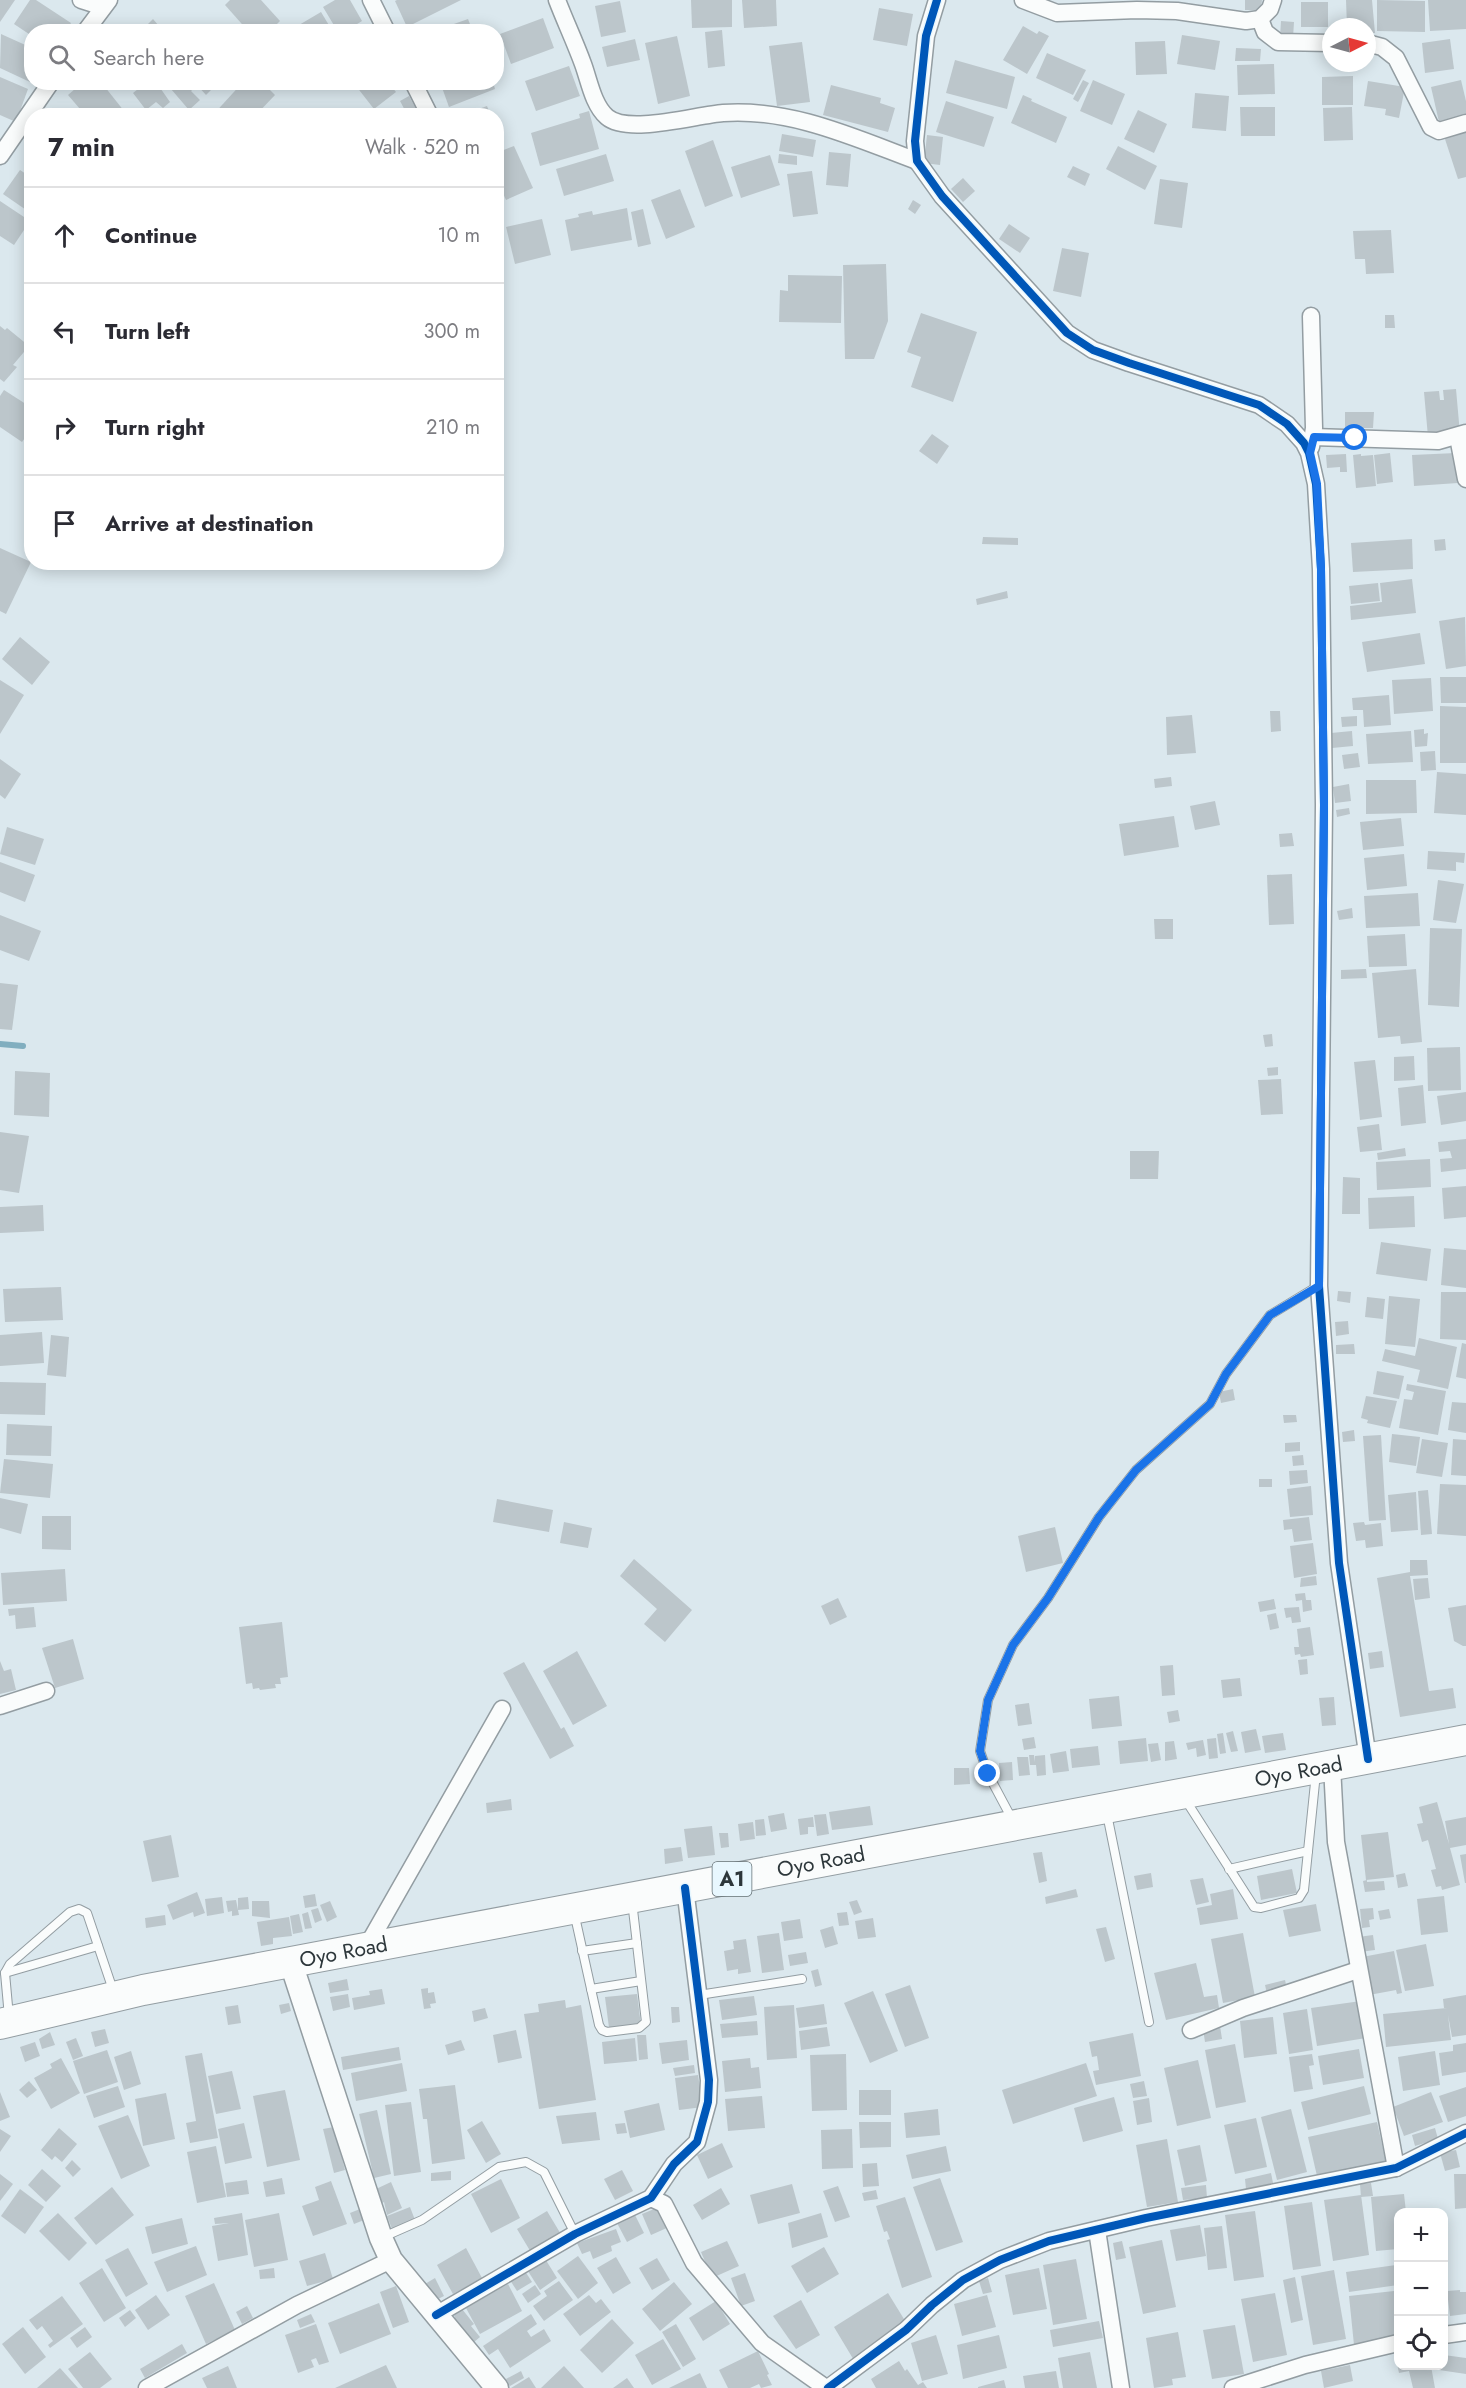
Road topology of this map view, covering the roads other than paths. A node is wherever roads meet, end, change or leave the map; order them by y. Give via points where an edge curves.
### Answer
1 (81, 0) edge
2 (371, 0) edge
3 (557, 0) edge
4 (937, 0) edge
5 (1023, 0) edge
6 (1273, 0) edge
7 (106, 4) edge
8 (1260, 19) junction
9 (92, 24) edge
10 (383, 24) edge
11 (1322, 43) edge
12 (1376, 45) edge
13 (45, 90) edge
14 (417, 90) edge
15 (33, 108) edge
16 (426, 108) edge
17 (24, 121) edge
18 (1466, 123) edge
19 (0, 156) edge
20 (917, 161) junction
21 (1311, 316) dead end
22 (1462, 435) edge
23 (1312, 445) junction
24 (1466, 479) edge
25 (1319, 1286) junction
26 (46, 1691) dead end
27 (0, 1706) edge
28 (502, 1709) dead end
29 (1466, 1740) edge
30 (1368, 1759) junction
31 (1324, 1768) junction
32 (1182, 1794) junction
33 (1106, 1809) junction
34 (1016, 1826) junction
35 (1308, 1851) junction
36 (1229, 1869) junction
37 (685, 1888) junction
38 (632, 1898) junction
39 (573, 1909) junction
40 (637, 1943) junction
41 (99, 1946) junction
42 (366, 1948) junction
43 (582, 1951) junction
44 (291, 1963) junction
45 (1358, 1970) junction
46 (5, 1973) junction
47 (802, 1979) dead end
48 (641, 1981) junction
49 (591, 1989) junction
50 (699, 1995) junction
51 (116, 1996) junction
52 (1149, 2022) dead end
53 (5, 2023) edge
54 (1191, 2030) dead end
55 (1466, 2133) edge
56 (1396, 2168) junction
57 (651, 2198) junction
58 (1097, 2230) junction
59 (574, 2234) junction
60 (381, 2238) junction
61 (391, 2259) junction
62 (436, 2315) junction
63 (1466, 2332) edge
64 (1448, 2334) edge
65 (1394, 2344) edge
66 (147, 2388) edge
67 (497, 2388) edge
68 (827, 2388) edge
69 (1121, 2388) edge
70 (1233, 2388) edge

1 - 7 street
2 - 10 street
3 - 20 street via 591,88 608,118 638,125 722,113 773,114 813,123
4 - 20 street via 926,36 915,141
5 - 8 street via 1056,13 1177,11 1246,21
6 - 8 street
7 - 9 street
8 - 11 street via 1265,33 1278,42
12 - 18 street via 1396,58 1431,127 1439,131
13 - 15 street
14 - 16 street
17 - 19 street
20 - 23 street via 942,196 1067,333 1093,350 1259,405
21 - 23 street
22 - 23 street via 1438,441
22 - 24 street
23 - 25 street via 1321,569 1324,805
25 - 30 street via 1339,1563
25 - 34 lane via 1270,1315 1226,1374 1210,1404 1136,1470 1099,1517 1013,1645 988,1700 980,1751
26 - 27 street
28 - 42 street
29 - 30 highway, Oyo Road / A1
30 - 31 highway, Oyo Road / A1
31 - 32 highway, Oyo Road / A1
31 - 35 lane
31 - 45 street
32 - 33 highway, Oyo Road / A1
32 - 36 lane
33 - 34 highway, Oyo Road / A1
33 - 52 lane
34 - 37 highway, Oyo Road / A1
35 - 36 lane
35 - 36 lane via 1304,1890 1299,1898 1262,1908 1254,1907
37 - 38 highway, Oyo Road / A1
37 - 50 street
38 - 39 highway, Oyo Road / A1
38 - 40 lane
39 - 42 highway, Oyo Road / A1
39 - 43 lane
40 - 43 lane
40 - 48 lane
41 - 46 lane
41 - 46 lane via 87,1913 79,1909 70,1912 10,1964
41 - 51 lane
42 - 44 highway, Oyo Road / A1
43 - 49 lane
44 - 51 highway, Oyo Road / A1
44 - 60 street
45 - 54 street via 1243,2008
45 - 56 street
46 - 53 lane
47 - 50 lane
48 - 49 lane
48 - 49 lane via 646,2022 639,2028 602,2030
50 - 57 street via 708,2102 697,2142 674,2164
51 - 53 highway, Oyo Road / A1
55 - 56 street
56 - 58 street
57 - 59 street
57 - 68 street via 664,2204 694,2263 762,2343
58 - 68 street via 1049,2241 963,2280 906,2330
58 - 69 street
59 - 60 lane via 544,2172 526,2162 499,2167 422,2220
59 - 62 street
60 - 61 street
61 - 62 street
61 - 66 street via 297,2305
62 - 67 street
63 - 64 street
65 - 70 street via 1305,2365

